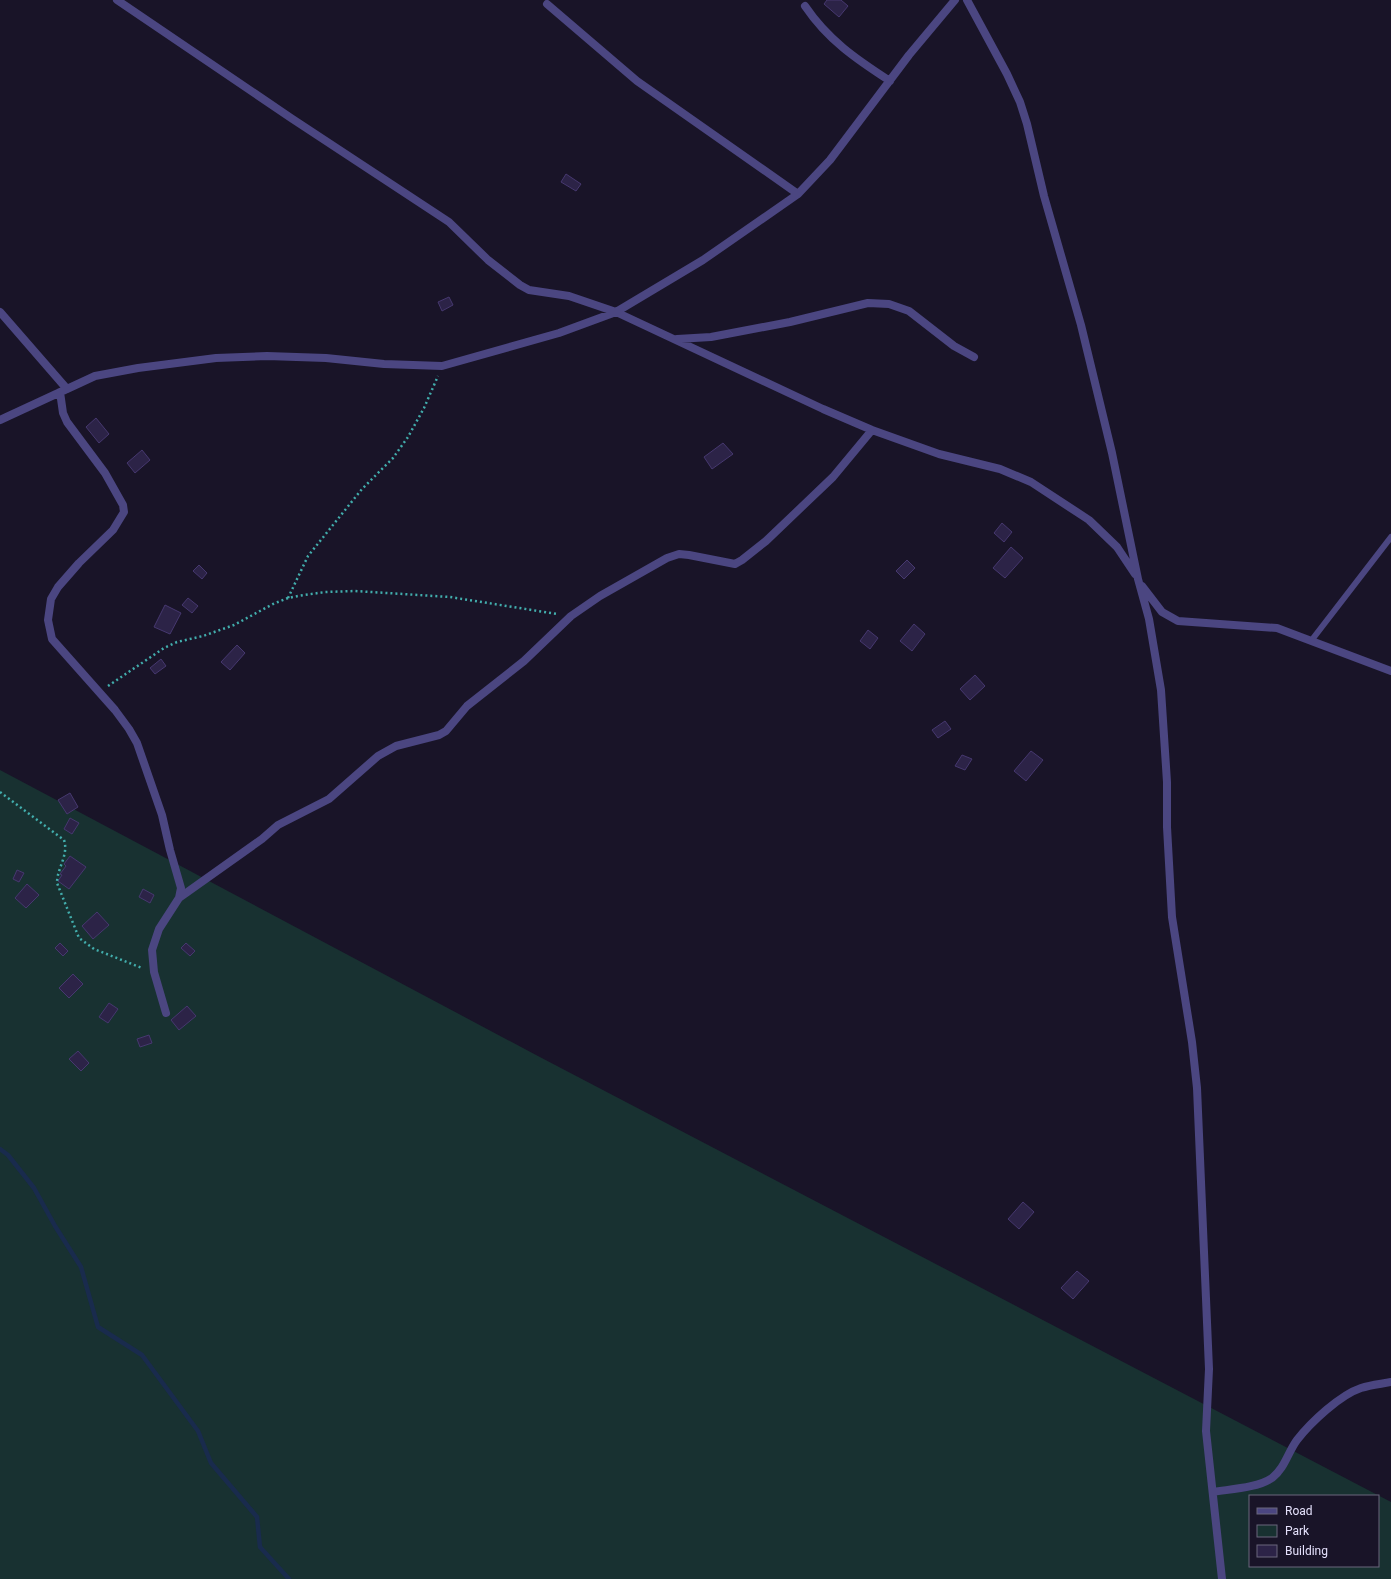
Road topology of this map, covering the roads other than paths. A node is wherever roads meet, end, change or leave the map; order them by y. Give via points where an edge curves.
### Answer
1 (117, 0) edge
2 (956, 0) edge
3 (967, 0) edge
4 (547, 4) dead end
5 (805, 6) dead end
6 (890, 82) junction
7 (798, 194) junction
8 (0, 312) edge
9 (616, 312) junction
10 (676, 339) junction
11 (974, 357) dead end
12 (63, 390) junction
13 (0, 420) edge
14 (872, 430) junction
15 (1391, 537) edge
16 (1138, 579) junction
17 (1311, 641) junction
18 (1391, 671) edge
19 (179, 898) junction
20 (166, 1013) dead end
21 (1391, 1382) edge
22 (1213, 1492) junction
23 (1222, 1579) edge

1 - 9 street via 449,222 488,260 520,285 535,291 569,296
2 - 6 street
3 - 16 street via 1007,74 1027,124 1044,196 1081,325 1112,453
4 - 7 street via 638,81
5 - 6 street via 818,26 831,38
6 - 7 street via 830,160
7 - 9 street via 703,260
8 - 12 street
9 - 10 street
9 - 12 street via 559,333 442,366 326,358 216,358 94,376
10 - 11 street via 711,337 790,322 868,303 889,304 909,311 954,346
10 - 14 street
12 - 13 street
12 - 19 street via 62,413 105,473 123,505 124,512 113,530 79,563 51,599 48,620 52,639 116,710 137,743 162,815 181,888
14 - 16 street via 928,450 1000,469 1030,482 1090,520 1117,547
14 - 19 street via 833,477 766,541 742,560 735,564 690,555 667,558 600,596 571,616 524,661 467,706 446,731 396,746 378,756 329,799 278,825
15 - 17 lane
16 - 17 street via 1155,605 1178,622 1277,628
16 - 22 street via 1149,619 1161,690 1172,917 1197,1088 1209,1369 1206,1431
17 - 18 street
19 - 20 street via 155,938 152,950 154,972
21 - 22 street via 1360,1388 1348,1394 1318,1418 1297,1441 1283,1466 1272,1478 1249,1486
22 - 23 street

